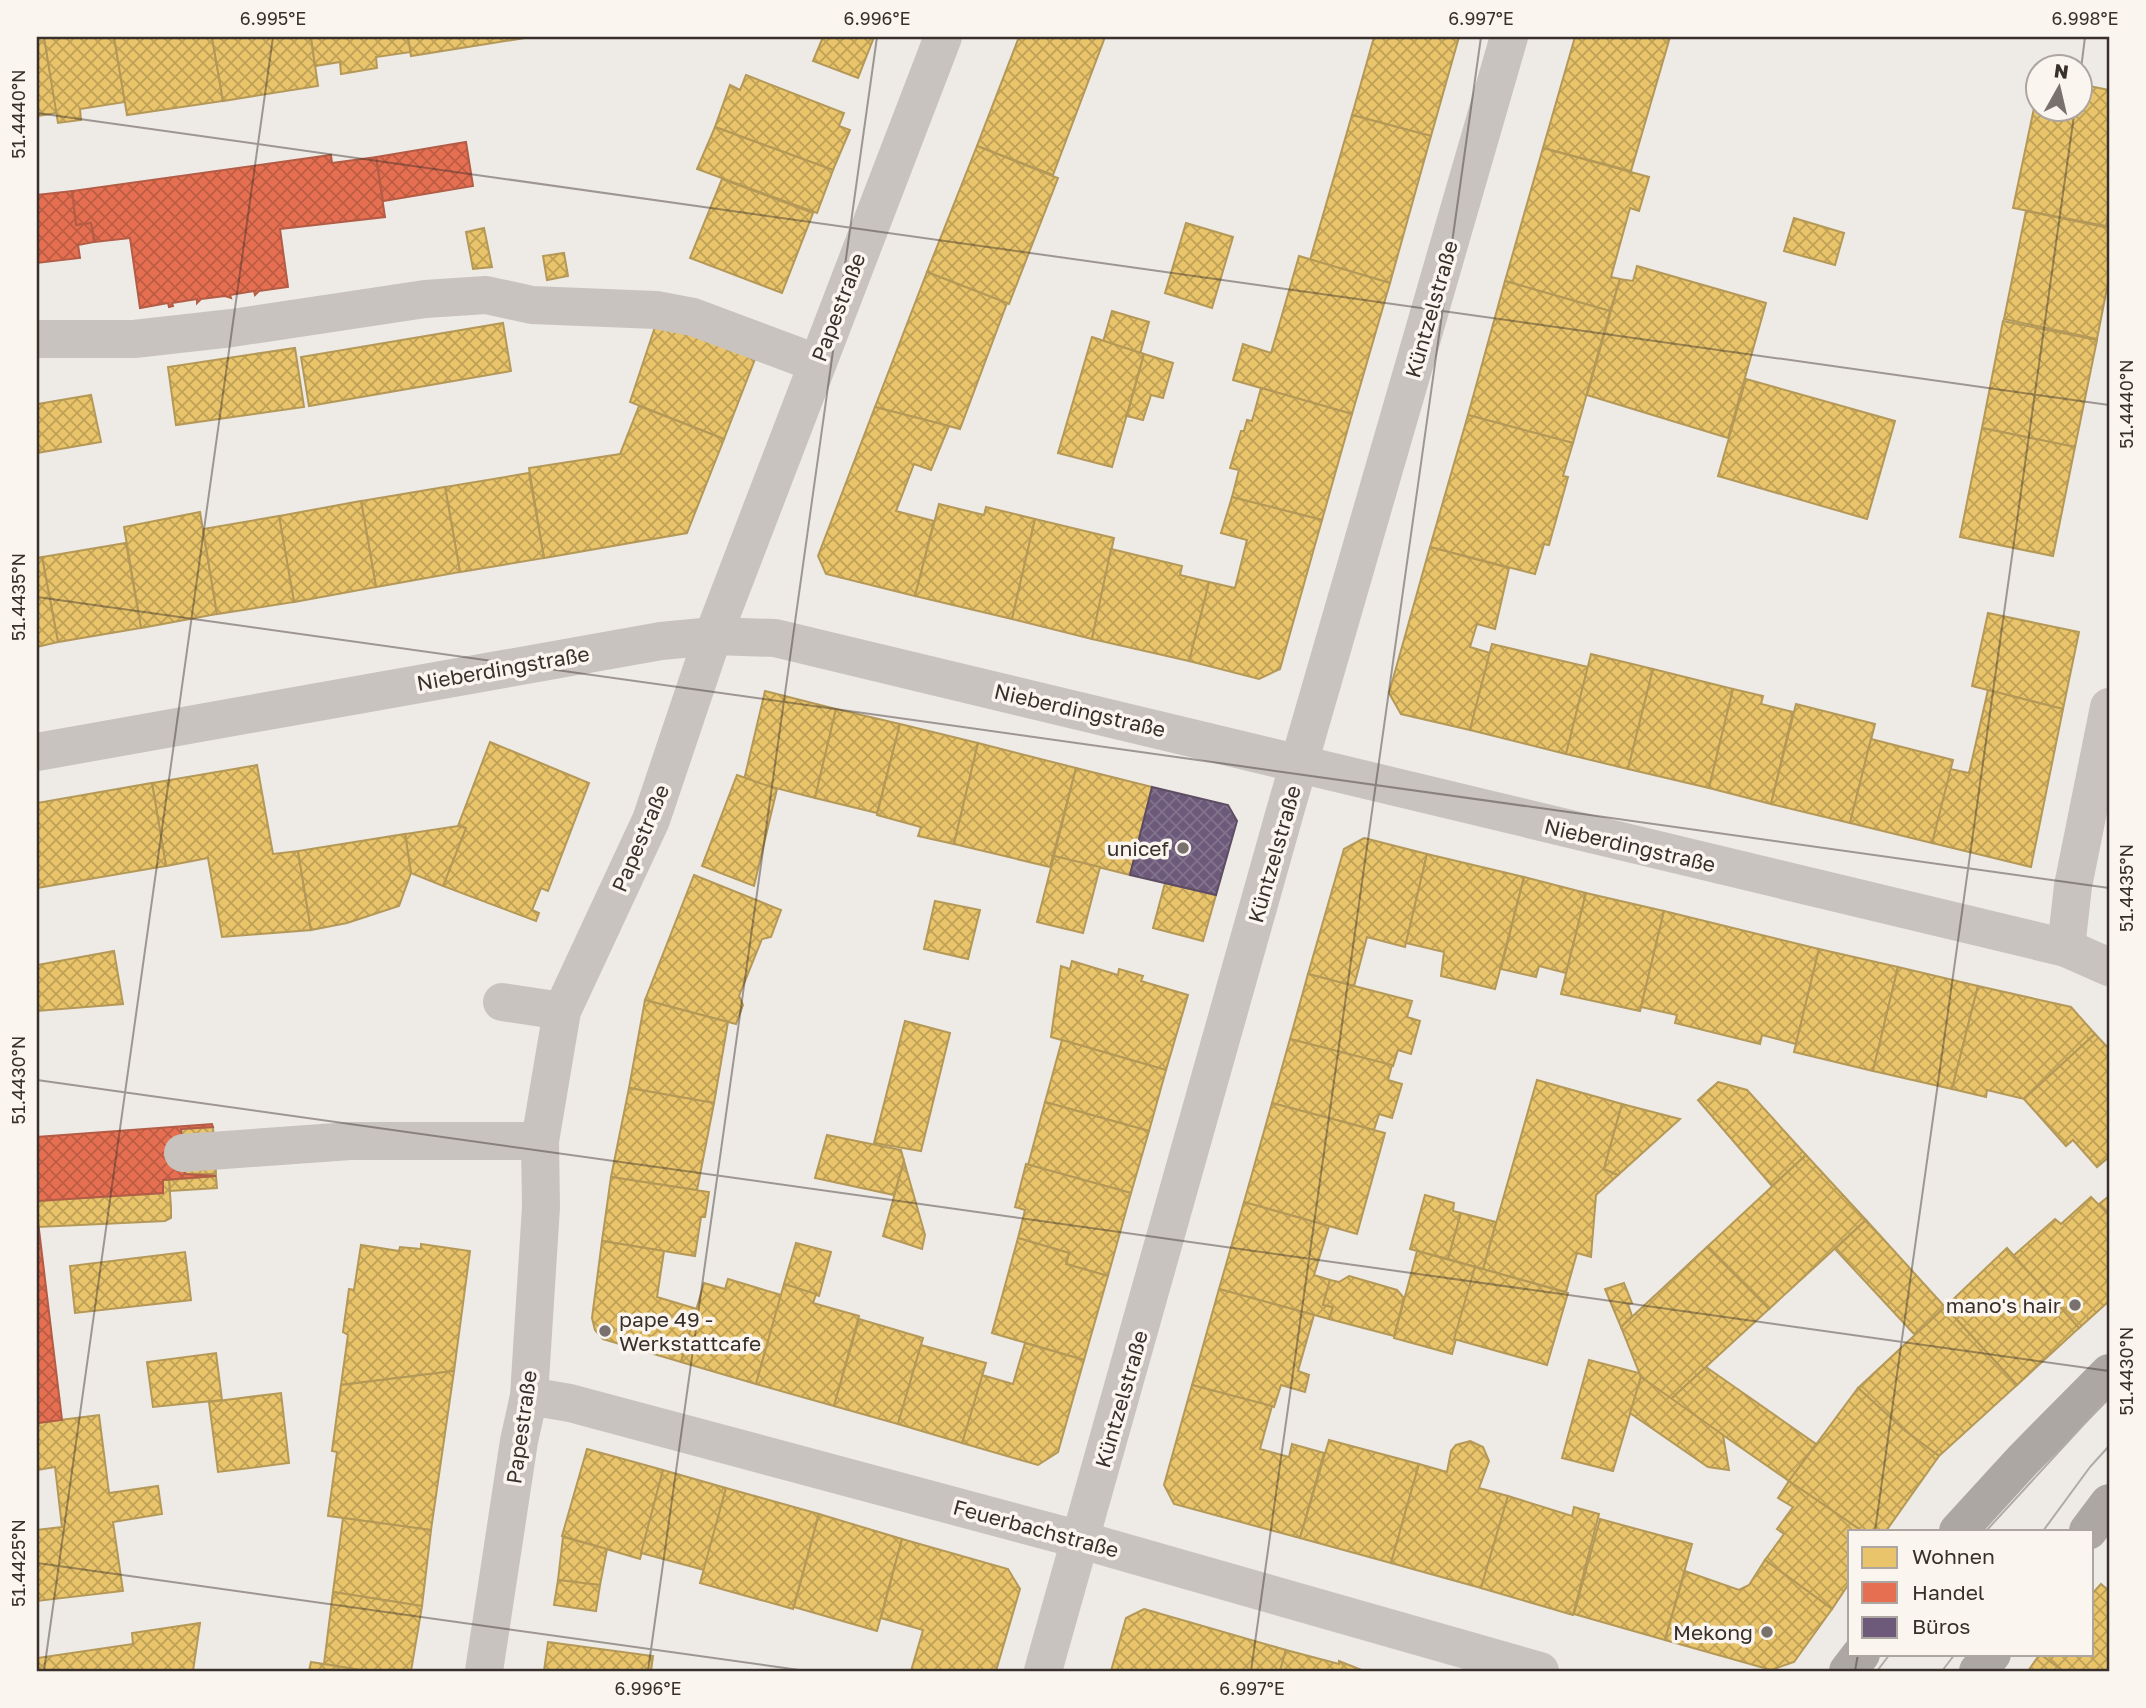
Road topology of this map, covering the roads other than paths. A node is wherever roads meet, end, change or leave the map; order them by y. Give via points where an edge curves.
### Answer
1 (943, 37) edge
2 (1508, 37) edge
3 (37, 339) edge
4 (816, 363) junction
5 (713, 636) junction
6 (2109, 707) edge
7 (37, 752) edge
8 (1300, 764) junction
9 (2066, 948) junction
10 (2109, 967) edge
11 (502, 1002) dead end
12 (562, 1011) junction
13 (540, 1141) junction
14 (183, 1153) dead end
15 (2109, 1373) edge
16 (529, 1396) junction
17 (2109, 1503) edge
18 (1959, 1530) edge
19 (2089, 1530) edge
20 (1082, 1540) junction
21 (1859, 1656) edge
22 (1990, 1656) edge
23 (484, 1671) edge
24 (1043, 1671) edge
25 (1540, 1671) edge
26 (1848, 1671) edge
27 (1978, 1671) edge

1 - 4 street, Papestraße
2 - 8 street, Küntzelstraße
3 - 4 street via 134,339 425,299 486,295 531,305 656,310 693,317
4 - 5 street, Papestraße
5 - 7 street, Nieberdingstraße via 526,663
5 - 8 street, Nieberdingstraße via 775,638
5 - 12 street, Papestraße via 651,820
6 - 9 street via 2073,886
8 - 9 street, Nieberdingstraße
8 - 20 street, Küntzelstraße
9 - 10 street, Nieberdingstraße
11 - 12 street
12 - 13 street, Papestraße
13 - 14 street via 350,1141
13 - 16 street, Papestraße via 541,1207
15 - 18 main road
16 - 20 street, Feuerbachstraße via 570,1403
16 - 23 street, Papestraße
17 - 19 main road
20 - 24 street, Küntzelstraße
20 - 25 street, Feuerbachstraße
21 - 26 main road
22 - 27 main road

